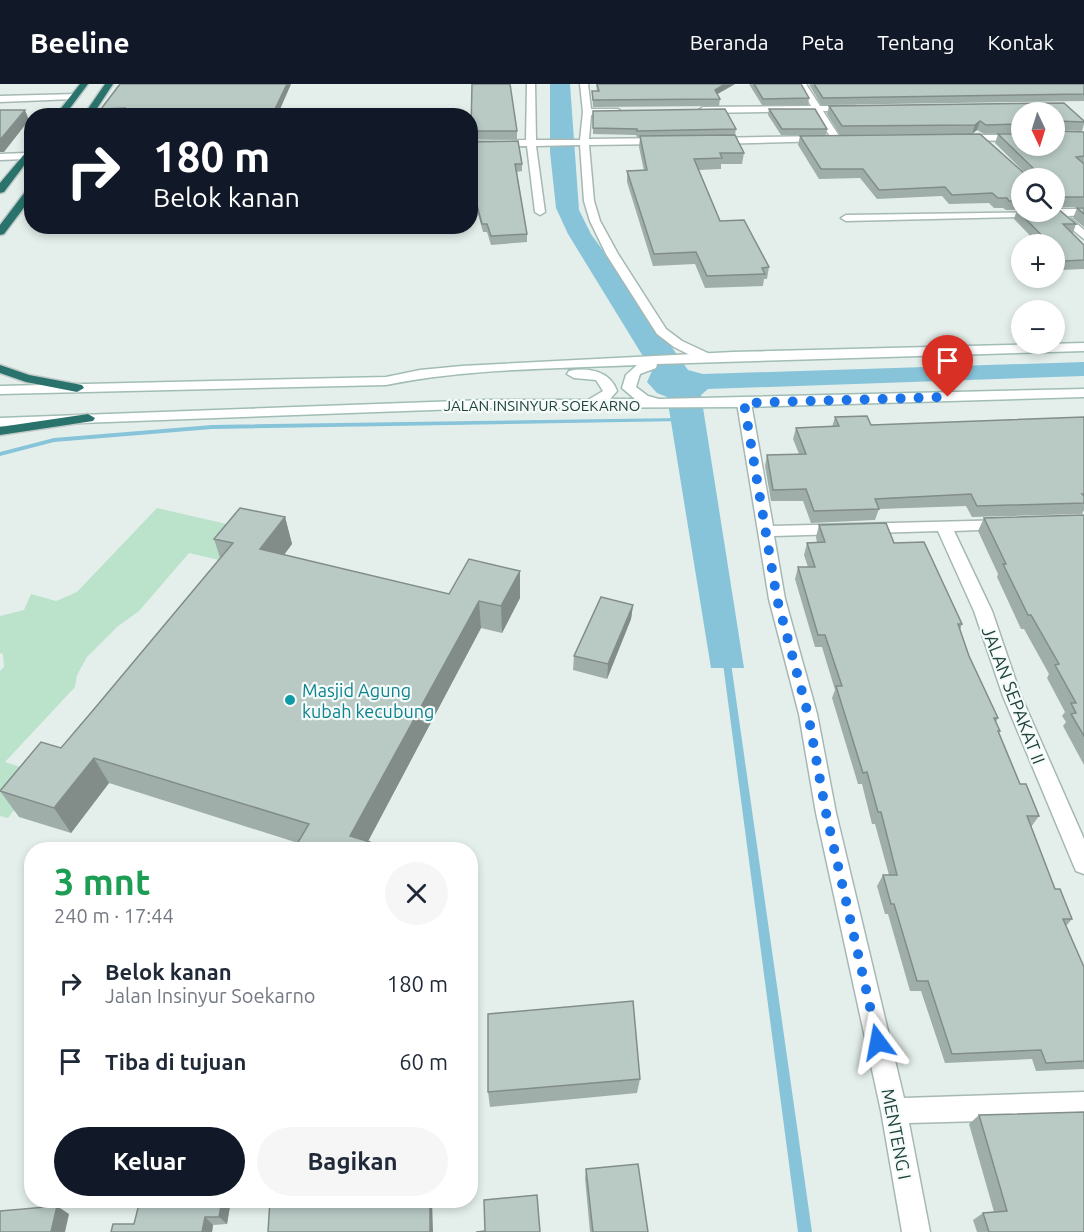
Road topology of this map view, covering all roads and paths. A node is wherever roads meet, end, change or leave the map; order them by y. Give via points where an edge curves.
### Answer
1 (84, 84) edge
2 (109, 84) edge
3 (531, 84) edge
4 (584, 84) edge
5 (802, 84) edge
6 (74, 96) junction
7 (0, 99) edge
8 (65, 108) edge
9 (92, 108) edge
10 (862, 108) edge
11 (816, 109) junction
12 (633, 111) edge
13 (690, 111) edge
14 (587, 112) junction
15 (949, 136) edge
16 (978, 136) junction
17 (1011, 136) edge
18 (478, 138) edge
19 (585, 139) junction
20 (670, 139) edge
21 (705, 139) edge
22 (536, 140) junction
23 (478, 144) edge
24 (989, 146) edge
25 (24, 153) edge
26 (0, 157) edge
27 (24, 157) edge
28 (2, 185) edge
29 (24, 200) edge
30 (1065, 211) edge
31 (540, 212) dead end
32 (1084, 212) edge
33 (1011, 213) edge
34 (846, 218) dead end
35 (1065, 218) edge
36 (0, 232) edge
37 (1084, 236) edge
38 (1084, 346) edge
39 (707, 358) junction
40 (682, 362) junction
41 (0, 369) edge
42 (386, 381) junction
43 (171, 385) junction
44 (77, 388) junction
45 (0, 390) edge
46 (1084, 393) edge
47 (744, 403) junction
48 (589, 404) junction
49 (665, 404) junction
50 (163, 414) junction
51 (88, 418) junction
52 (0, 422) edge
53 (0, 431) edge
54 (1022, 524) edge
55 (944, 526) junction
56 (765, 531) junction
57 (1084, 864) edge
58 (1084, 1105) edge
59 (894, 1111) junction
60 (916, 1232) edge

1 - 6 highway
2 - 9 highway
3 - 22 street
4 - 14 street
5 - 11 street
6 - 7 street
6 - 8 highway
10 - 11 street
11 - 13 street
11 - 21 street via 839,137
12 - 14 street
14 - 19 street
15 - 16 street
16 - 17 street
16 - 24 street
18 - 22 street
19 - 20 street
19 - 22 street
19 - 39 street via 592,213 612,254 661,331
22 - 23 street
22 - 31 street
25 - 26 street
27 - 28 highway
29 - 36 highway
30 - 32 street
33 - 34 street
35 - 37 street
38 - 39 street
39 - 40 street
40 - 42 street via 451,371
40 - 49 street via 636,369 631,375 629,388 643,399
41 - 44 highway
42 - 43 street
42 - 48 street via 585,373 605,380 610,392
43 - 44 street
43 - 50 street
44 - 45 street
46 - 47 street, JALAN INSINYUR SOEKARNO
47 - 49 street, JALAN INSINYUR SOEKARNO
47 - 56 street, MENTENG I
48 - 49 street, JALAN INSINYUR SOEKARNO
48 - 50 street, JALAN INSINYUR SOEKARNO
50 - 51 street, JALAN INSINYUR SOEKARNO
51 - 52 street, JALAN INSINYUR SOEKARNO
51 - 53 highway
54 - 55 street
55 - 56 street
55 - 57 street, JALAN SEPAKAT II via 983,611 1012,696
56 - 59 street, MENTENG I via 777,599 808,714 826,813
58 - 59 street
59 - 60 street, MENTENG I

